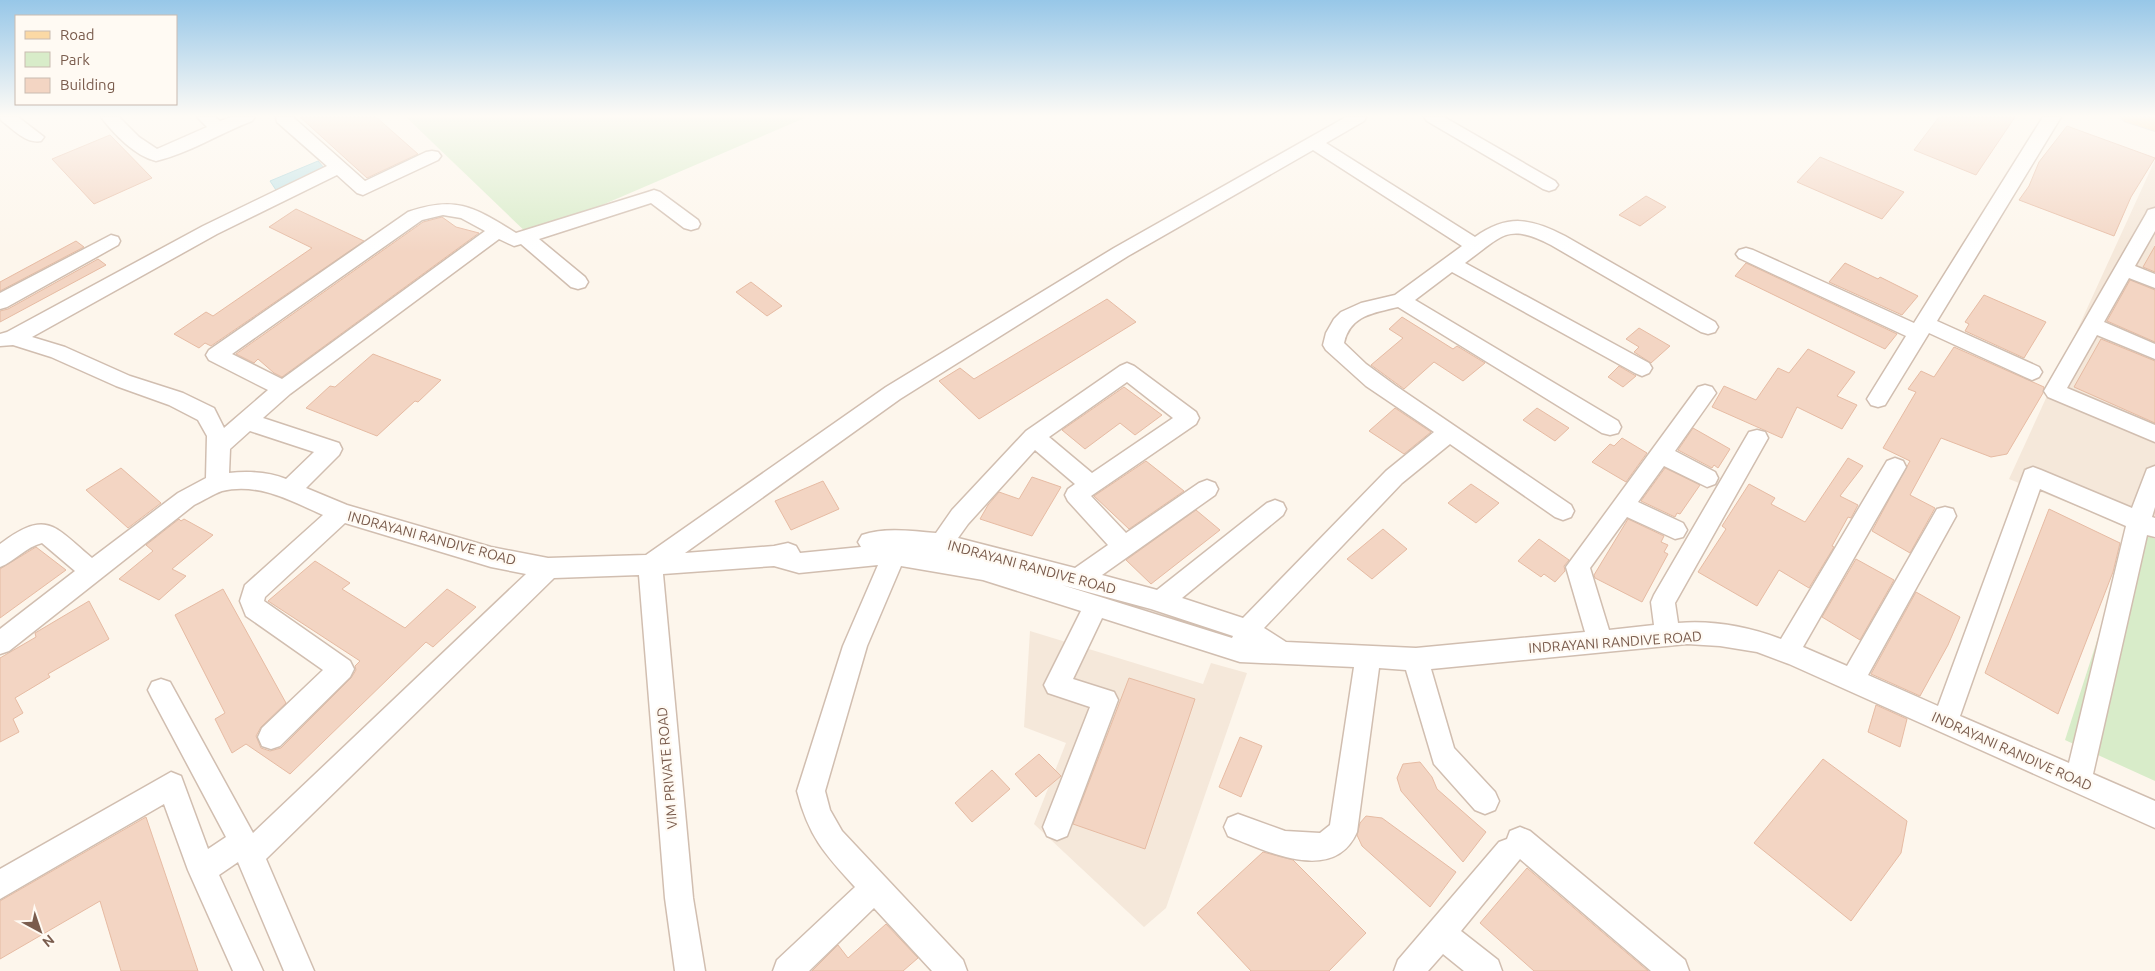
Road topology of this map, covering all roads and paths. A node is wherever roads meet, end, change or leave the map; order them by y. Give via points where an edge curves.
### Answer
1 (335, 162) edge
2 (418, 162) edge
3 (1280, 162) edge
4 (1344, 162) edge
5 (1511, 162) edge
6 (2023, 162) edge
7 (340, 167) junction
8 (1549, 185) dead end
9 (2155, 214) edge
10 (691, 224) dead end
11 (498, 231) junction
12 (526, 238) junction
13 (111, 241) dead end
14 (1475, 246) junction
15 (1746, 254) dead end
16 (1451, 263) junction
17 (2125, 269) junction
18 (2155, 281) edge
19 (578, 282) dead end
20 (1401, 300) junction
21 (0, 302) edge
22 (2093, 325) junction
23 (1708, 327) dead end
24 (1921, 328) junction
25 (7, 339) edge
26 (2155, 352) edge
27 (1642, 368) dead end
28 (2032, 372) dead end
29 (283, 389) junction
30 (1705, 393) dead end
31 (1878, 399) dead end
32 (246, 421) junction
33 (1610, 427) dead end
34 (1449, 432) junction
35 (2155, 434) edge
36 (1034, 437) junction
37 (1757, 438) dead end
38 (218, 446) junction
39 (1661, 454) junction
40 (1895, 467) dead end
41 (2155, 475) edge
42 (1707, 478) dead end
43 (217, 483) junction
44 (1091, 485) junction
45 (290, 489) junction
46 (1207, 489) dead end
47 (1624, 505) junction
48 (1275, 509) dead end
49 (1563, 511) dead end
50 (341, 513) junction
51 (1945, 516) dead end
52 (2147, 524) edge
53 (1675, 530) dead end
54 (942, 543) junction
55 (1124, 547) junction
56 (900, 548) junction
57 (0, 557) edge
58 (650, 565) junction
59 (548, 568) junction
60 (92, 572) junction
61 (1078, 579) junction
62 (1160, 602) junction
63 (1096, 606) junction
64 (1668, 635) junction
65 (1, 640) edge
66 (1244, 641) junction
67 (1600, 641) junction
68 (1787, 652) junction
69 (1368, 656) junction
70 (1416, 658) junction
71 (1852, 680) junction
72 (162, 690) dead end
73 (1945, 721) junction
74 (270, 737) dead end
75 (2078, 780) junction
76 (1486, 802) dead end
77 (2155, 815) edge
78 (1057, 827) dead end
79 (1238, 827) dead end
80 (247, 849) junction
81 (202, 870) junction
82 (0, 885) edge
83 (875, 887) junction
84 (1442, 934) junction
85 (248, 971) edge
86 (300, 971) edge
87 (690, 971) edge
88 (788, 971) edge
89 (952, 971) edge
90 (1409, 971) edge
91 (1486, 971) edge
92 (1674, 971) edge

1 - 7 street
2 - 7 street via 363,188
3 - 58 street via 1121,252 893,393
4 - 14 street
5 - 8 street
6 - 24 street
7 - 25 street via 210,230
9 - 17 street
10 - 12 street via 654,196
11 - 12 street via 514,240
11 - 29 street
11 - 29 street via 464,210 429,209 216,355
12 - 19 street
13 - 21 street
14 - 16 street
14 - 23 street via 1506,227 1530,229
15 - 24 street
16 - 20 street
16 - 27 street
17 - 18 street
17 - 22 street
20 - 33 street
20 - 34 street via 1345,318 1334,332 1332,345 1360,370
22 - 26 street
22 - 35 street via 2056,391
24 - 28 street
24 - 31 street
25 - 38 street via 58,352 206,414 218,436
29 - 32 street
30 - 39 street
32 - 38 street
32 - 45 street via 331,450
34 - 49 street
34 - 66 street via 1394,477
36 - 44 street
36 - 44 street via 1127,371 1188,418
36 - 54 street via 960,517
37 - 64 street via 1663,602
38 - 43 street
39 - 42 street
39 - 47 street
40 - 68 street
41 - 52 street
43 - 45 street, INDRAYANI RANDIVE ROAD via 242,480
43 - 60 street via 186,499
44 - 55 street via 1076,494
45 - 50 street, INDRAYANI RANDIVE ROAD
46 - 55 street
47 - 53 street
47 - 67 street via 1578,567
48 - 62 street
50 - 59 street, INDRAYANI RANDIVE ROAD via 491,557
50 - 74 street via 254,592 252,601 255,609 341,669
51 - 71 street
52 - 73 street via 2033,476
52 - 75 street
54 - 56 street, INDRAYANI RANDIVE ROAD
54 - 61 street, INDRAYANI RANDIVE ROAD
55 - 61 street
56 - 58 street, INDRAYANI RANDIVE ROAD via 879,541 774,556
56 - 63 street, INDRAYANI RANDIVE ROAD
56 - 83 street via 855,646 811,791 817,814 832,841
57 - 60 street via 28,537 46,533
58 - 59 street, INDRAYANI RANDIVE ROAD
58 - 87 street, VIM PRIVATE ROAD via 679,898
59 - 80 street
60 - 65 street
61 - 62 street, INDRAYANI RANDIVE ROAD
62 - 66 street, INDRAYANI RANDIVE ROAD
63 - 66 street, INDRAYANI RANDIVE ROAD
63 - 78 street via 1057,685 1105,700
64 - 67 street, INDRAYANI RANDIVE ROAD
64 - 68 street, INDRAYANI RANDIVE ROAD via 1720,635 1757,641
66 - 69 street, INDRAYANI RANDIVE ROAD via 1280,652
67 - 70 street, INDRAYANI RANDIVE ROAD
68 - 71 street, INDRAYANI RANDIVE ROAD
69 - 70 street, INDRAYANI RANDIVE ROAD
69 - 79 street via 1343,832 1325,847 1285,845
70 - 76 street via 1443,756
71 - 73 street, INDRAYANI RANDIVE ROAD
72 - 80 street
73 - 75 street, INDRAYANI RANDIVE ROAD
75 - 77 street, INDRAYANI RANDIVE ROAD
80 - 81 street
80 - 86 street
81 - 82 street via 170,785
81 - 85 street
83 - 88 street
83 - 89 street
84 - 90 street
84 - 91 street
84 - 92 street via 1515,846

